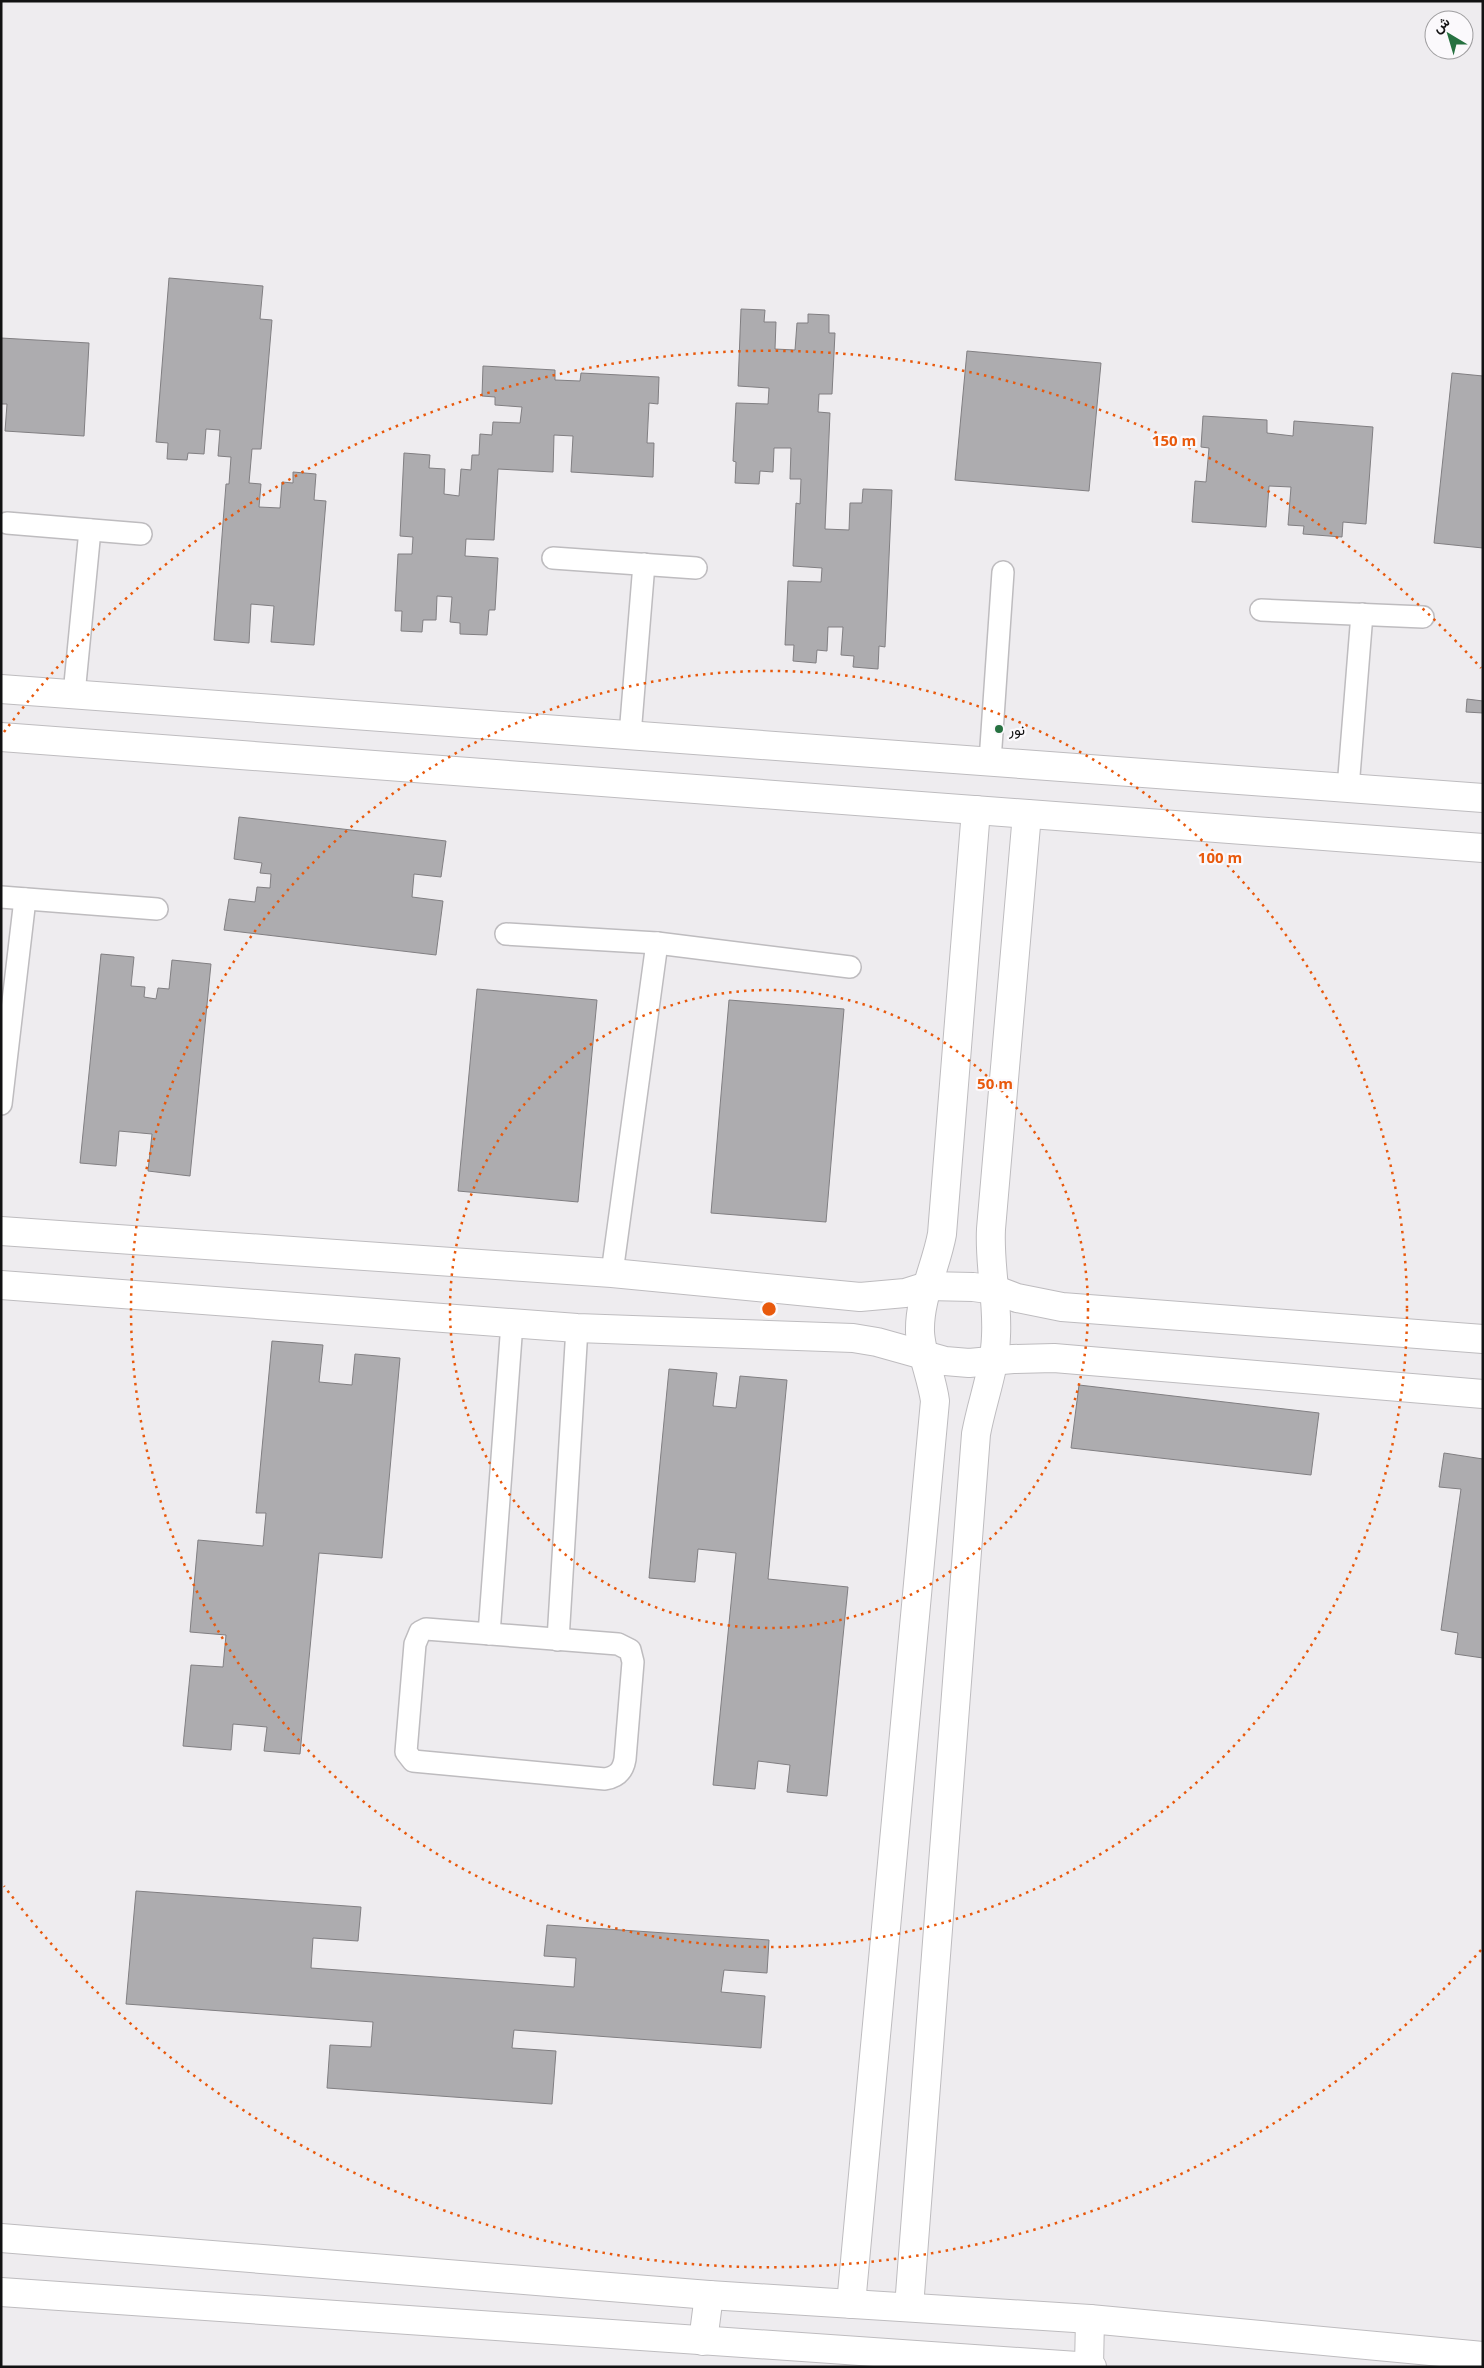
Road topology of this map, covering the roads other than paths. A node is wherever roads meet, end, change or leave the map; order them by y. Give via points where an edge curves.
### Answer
1 (6, 523) dead end
2 (90, 530) junction
3 (141, 534) dead end
4 (553, 558) dead end
5 (644, 564) junction
6 (696, 568) dead end
7 (1003, 572) dead end
8 (1261, 610) dead end
9 (1362, 614) junction
10 (1423, 617) dead end
11 (1, 689) edge
12 (74, 694) junction
13 (630, 735) junction
14 (1, 738) edge
15 (990, 761) junction
16 (1348, 788) junction
17 (1483, 798) edge
18 (976, 810) junction
19 (1027, 814) junction
20 (1483, 848) edge
21 (1, 897) edge
22 (25, 899) junction
23 (157, 909) dead end
24 (506, 934) dead end
25 (657, 943) junction
26 (850, 966) dead end
27 (1, 1104) edge
28 (1, 1231) edge
29 (612, 1274) junction
30 (1, 1285) edge
31 (926, 1286) junction
32 (996, 1290) junction
33 (512, 1323) junction
34 (577, 1328) junction
35 (1483, 1340) edge
36 (924, 1355) junction
37 (994, 1362) junction
38 (1483, 1394) edge
39 (489, 1634) junction
40 (558, 1640) junction
41 (1, 2238) edge
42 (1, 2292) edge
43 (709, 2295) junction
44 (851, 2304) junction
45 (909, 2307) junction
46 (1090, 2319) junction
47 (703, 2341) junction
48 (1483, 2356) edge
49 (1091, 2367) edge

1 - 2 lane
2 - 3 lane
2 - 12 lane
4 - 5 lane
5 - 6 lane
5 - 13 lane
7 - 15 lane
8 - 9 lane
9 - 10 lane
9 - 16 lane
11 - 12 street
12 - 13 street
13 - 15 street
14 - 18 street
15 - 16 street
16 - 17 street
18 - 19 street
18 - 31 street via 942,1234 934,1270
19 - 20 street
19 - 32 street via 991,1229 990,1249
21 - 22 lane
22 - 23 lane
22 - 27 lane
24 - 25 lane
25 - 26 lane
25 - 29 lane
28 - 29 street
29 - 31 street via 860,1297 905,1293
30 - 33 street
31 - 32 street
31 - 36 street via 920,1333
32 - 35 street via 1062,1307
32 - 37 street
33 - 34 street
33 - 39 lane
34 - 36 street via 853,1338
34 - 40 lane
36 - 37 street via 961,1363
36 - 44 street via 932,1378 934,1417
37 - 38 street via 1054,1358
37 - 45 street via 976,1434
39 - 40 lane
39 - 40 lane via 426,1629 416,1637 406,1752 413,1761 605,1778 617,1775 624,1765 633,1656 624,1646
41 - 43 street
42 - 47 street
43 - 44 street
43 - 47 street
44 - 45 street
45 - 46 street
46 - 48 street
46 - 49 street
47 - 49 street

